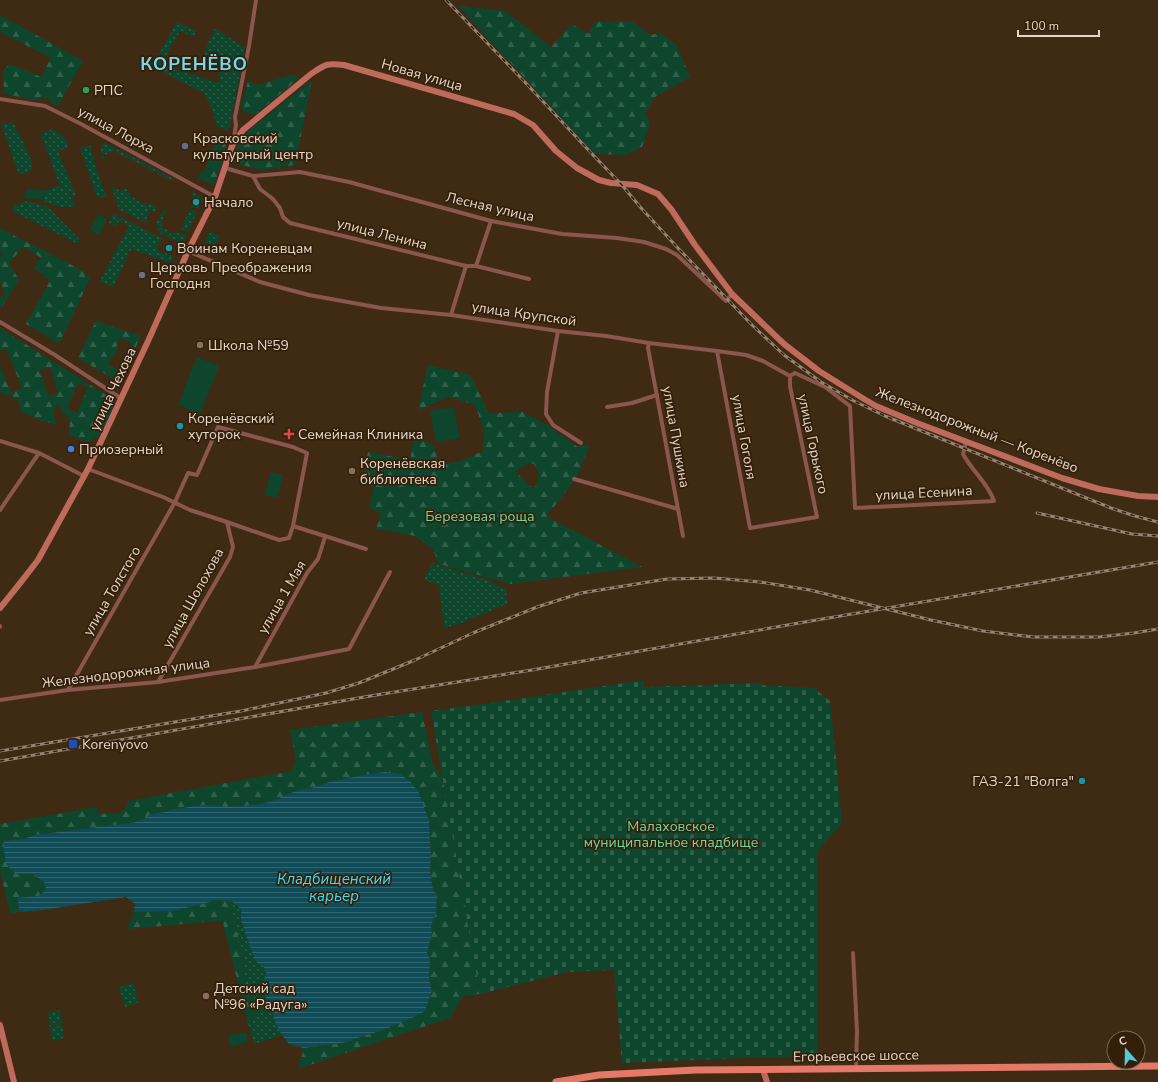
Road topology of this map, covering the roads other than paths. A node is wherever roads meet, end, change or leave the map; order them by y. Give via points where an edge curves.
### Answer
1 (256, 0) edge
2 (0, 99) edge
3 (236, 125) junction
4 (244, 130) junction
5 (232, 146) junction
6 (225, 168) junction
7 (253, 176) junction
8 (612, 183) joint
9 (215, 197) junction
10 (491, 221) junction
11 (188, 251) junction
12 (466, 266) junction
13 (476, 266) junction
14 (529, 279) dead end
15 (732, 294) junction
16 (451, 315) junction
17 (0, 322) edge
18 (558, 331) junction
19 (649, 343) junction
20 (717, 351) junction
21 (790, 376) junction
22 (657, 395) junction
23 (122, 399) junction
24 (607, 407) dead end
25 (0, 441) edge
26 (966, 442) junction
27 (582, 443) dead end
28 (39, 453) junction
29 (88, 469) junction
30 (84, 476) junction
31 (574, 479) dead end
32 (1158, 497) edge
33 (175, 502) junction
34 (855, 508) joint
35 (678, 509) junction
36 (0, 510) edge
37 (817, 517) joint
38 (226, 522) junction
39 (293, 526) junction
40 (683, 536) dead end
41 (325, 537) junction
42 (366, 548) dead end
43 (390, 572) dead end
44 (2, 602) edge
45 (0, 608) edge
46 (255, 667) junction
47 (158, 682) junction
48 (68, 690) junction
49 (0, 700) edge
50 (853, 952) dead end
51 (0, 1025) edge
52 (1158, 1066) edge
53 (764, 1070) junction
54 (856, 1070) junction
55 (14, 1082) edge
56 (556, 1082) edge
57 (767, 1082) edge

1 - 3 street, Новая улица via 235,117
2 - 9 street, улица Лорха via 45,106
3 - 4 street via 240,130
3 - 5 street, Новая улица
4 - 5 main road, Новая улица
4 - 8 main road, Новая улица via 323,66 344,65 514,114 533,125 556,151 577,168 599,180
5 - 6 main road, Новая улица
6 - 7 street, Лесная улица
6 - 9 main road, улица Чехова
7 - 10 street, Лесная улица via 305,172
7 - 12 street, улица Ленина via 260,190 272,199 290,223
8 - 15 main road, Железнодорожный — Коренёво via 637,186 658,194
9 - 11 main road, улица Чехова
10 - 13 street
10 - 15 street, Лесная улица via 562,234 644,242 677,255 726,301
11 - 16 street, улица Крупской via 260,282 309,295 381,308
11 - 23 main road, улица Чехова
12 - 13 street, улица Ленина
12 - 16 street
13 - 14 street, улица Ленина
15 - 26 main road, Железнодорожный — Коренёво via 784,344 819,372 876,406
16 - 18 street, улица Крупской
17 - 23 street
18 - 19 street, улица Крупской
18 - 27 street via 547,392 546,414 553,425
19 - 20 street, улица Крупской
19 - 22 street, улица Пушкина
20 - 21 street, улица Крупской via 746,355
20 - 37 street, улица Гоголя via 750,528
21 - 34 street, улица Крупской via 795,373 825,387 850,406
21 - 37 street, улица Горького
22 - 24 street
22 - 35 street, улица Пушкина
23 - 29 main road, улица Чехова
25 - 28 street
26 - 32 main road, Железнодорожный — Коренёво via 1099,489
26 - 34 street, улица Есенина via 963,454 991,492 994,501
28 - 30 street
28 - 36 street
29 - 30 main road, улица Чехова
29 - 33 street
30 - 44 main road, улица Чехова via 38,560
31 - 35 street
33 - 38 street
33 - 39 street, улица Толстого via 188,473 197,475 218,427 307,453
33 - 48 street, улица Толстого
35 - 40 street, улица Пушкина
38 - 39 street via 279,540 289,538
38 - 47 street, улица Шолохова via 233,547 230,558
39 - 41 street
41 - 42 street
41 - 46 street, улица 1 Мая via 318,558 306,573
43 - 46 street, Железнодорожная улица via 350,649
44 - 45 main road, улица Чехова
46 - 47 street, Железнодорожная улица
47 - 48 street, Железнодорожная улица
48 - 49 street, Железнодорожная улица
50 - 54 street
51 - 55 main road
52 - 54 main road, Егорьевское шоссе
53 - 54 main road, Егорьевское шоссе
53 - 56 main road, Егорьевское шоссе via 627,1073
53 - 57 main road

